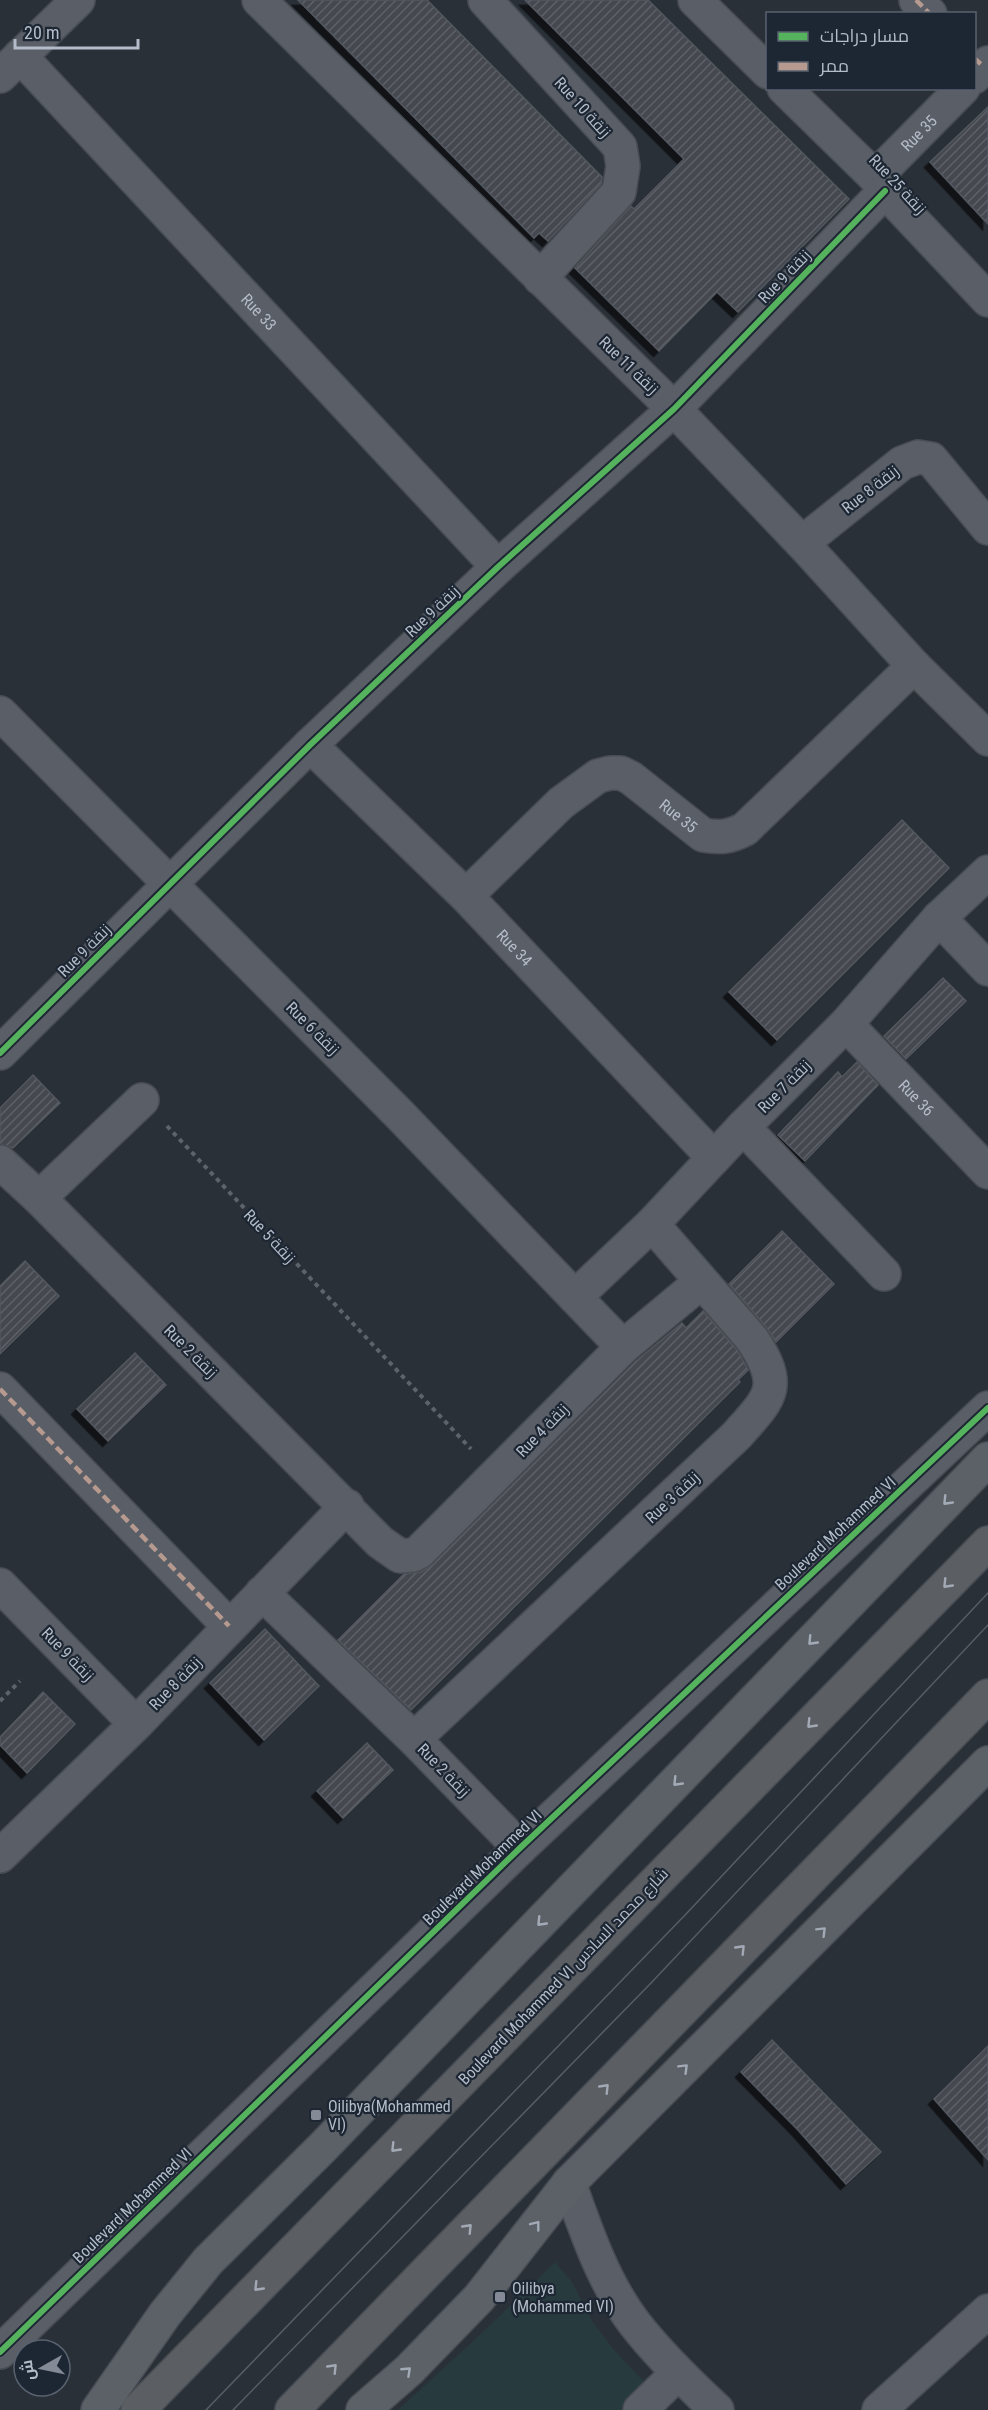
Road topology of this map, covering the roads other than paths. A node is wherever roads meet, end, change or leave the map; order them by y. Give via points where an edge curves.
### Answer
1 (259, 0) edge
2 (485, 0) edge
3 (916, 0) edge
4 (76, 1) edge
5 (706, 4) edge
6 (928, 12) edge
7 (10, 66) edge
8 (766, 70) edge
9 (786, 90) edge
10 (961, 90) edge
11 (880, 184) junction
12 (540, 278) junction
13 (988, 300) edge
14 (674, 409) junction
15 (988, 528) edge
16 (802, 543) junction
17 (498, 567) junction
18 (914, 666) junction
19 (0, 713) edge
20 (988, 739) edge
21 (310, 745) junction
22 (988, 872) edge
23 (170, 883) junction
24 (466, 897) junction
25 (939, 918) junction
26 (988, 969) edge
27 (846, 1024) junction
28 (0, 1053) edge
29 (142, 1100) road end
30 (743, 1127) junction
31 (714, 1158) junction
32 (988, 1172) edge
33 (13, 1183) edge
34 (652, 1224) junction
35 (884, 1274) dead end
36 (701, 1282) junction
37 (575, 1297) junction
38 (623, 1347) junction
39 (0, 1389) edge
40 (988, 1408) edge
41 (988, 1459) edge
42 (347, 1506) junction
43 (380, 1542) joint
44 (988, 1542) edge
45 (0, 1585) edge
46 (262, 1593) junction
47 (229, 1626) junction
48 (988, 1696) edge
49 (136, 1724) junction
50 (414, 1739) junction
51 (988, 1763) edge
52 (520, 1848) junction
53 (0, 1856) edge
54 (569, 2183) junction
55 (988, 2311) edge
56 (0, 2352) edge
57 (678, 2373) junction
58 (98, 2410) edge
59 (138, 2410) edge
60 (292, 2410) edge
61 (363, 2410) edge
62 (640, 2410) edge
63 (717, 2410) edge
64 (879, 2410) edge

1 - 12 street, Rue 11 زنقة
2 - 12 street, Rue 10 زنقة via 620,147 623,166 619,192
3 - 6 street
4 - 7 street
5 - 8 street
7 - 17 street, Rue 33
9 - 11 street, Rue 25 زنقة
10 - 11 street, Rue 35
11 - 13 street, Rue 25 زنقة
11 - 14 street, Rue 9 زنقة
12 - 14 street, Rue 11 زنقة
14 - 16 street, Rue 11 زنقة
14 - 17 street, Rue 9 زنقة
15 - 16 street, Rue 8 زنقة via 931,459 918,457 902,463
16 - 18 street, Rue 11 زنقة
17 - 21 street, Rue 9 زنقة
18 - 20 street, Rue 11 زنقة
18 - 24 street, Rue 35 via 745,829 732,836 703,835 631,778 610,773 598,776 561,802
19 - 23 street, Rue 6 زنقة
21 - 23 street, Rue 9 زنقة
21 - 24 street, Rue 34
22 - 25 street, Rue 7 زنقة
23 - 28 street, Rue 9 زنقة
23 - 37 street, Rue 6 زنقة
24 - 31 street, Rue 34
25 - 26 street
25 - 27 street, Rue 7 زنقة
27 - 30 street, Rue 7 زنقة
27 - 32 street, Rue 36
29 - 33 street
30 - 31 street, Rue 7 زنقة
30 - 35 street
31 - 34 street, Rue 7 زنقة
33 - 42 street, Rue 2 زنقة
34 - 36 street, Rue 3 زنقة
34 - 37 street, Rue 7 زنقة
36 - 38 street, Rue 4 زنقة
36 - 50 street, Rue 3 زنقة via 765,1358 771,1387 763,1406 736,1436
37 - 38 street, Rue 6 زنقة
38 - 43 street, Rue 4 زنقة via 419,1552 400,1556
39 - 47 street
40 - 52 street, Boulevard Mohammed VI
41 -> 58 main road via 332,2139 208,2261
42 - 43 street, Rue 2 زنقة
42 - 46 street, Rue 8 زنقة
44 -> 59 highway, Boulevard Mohammed VI شارع محمد السادس
45 - 49 street, Rue 9 زنقة
46 - 47 street, Rue 8 زنقة
46 - 50 street, Rue 2 زنقة
47 - 49 street, Rue 8 زنقة
60 -> 48 highway
49 - 53 street, Rue 8 زنقة
50 - 52 street, Rue 2 زنقة
54 -> 51 main road
52 - 56 street, Boulevard Mohammed VI
54 - 57 street via 620,2300 634,2323
61 -> 54 main road via 409,2370 479,2298
55 - 64 street
57 - 62 street
57 - 63 street

